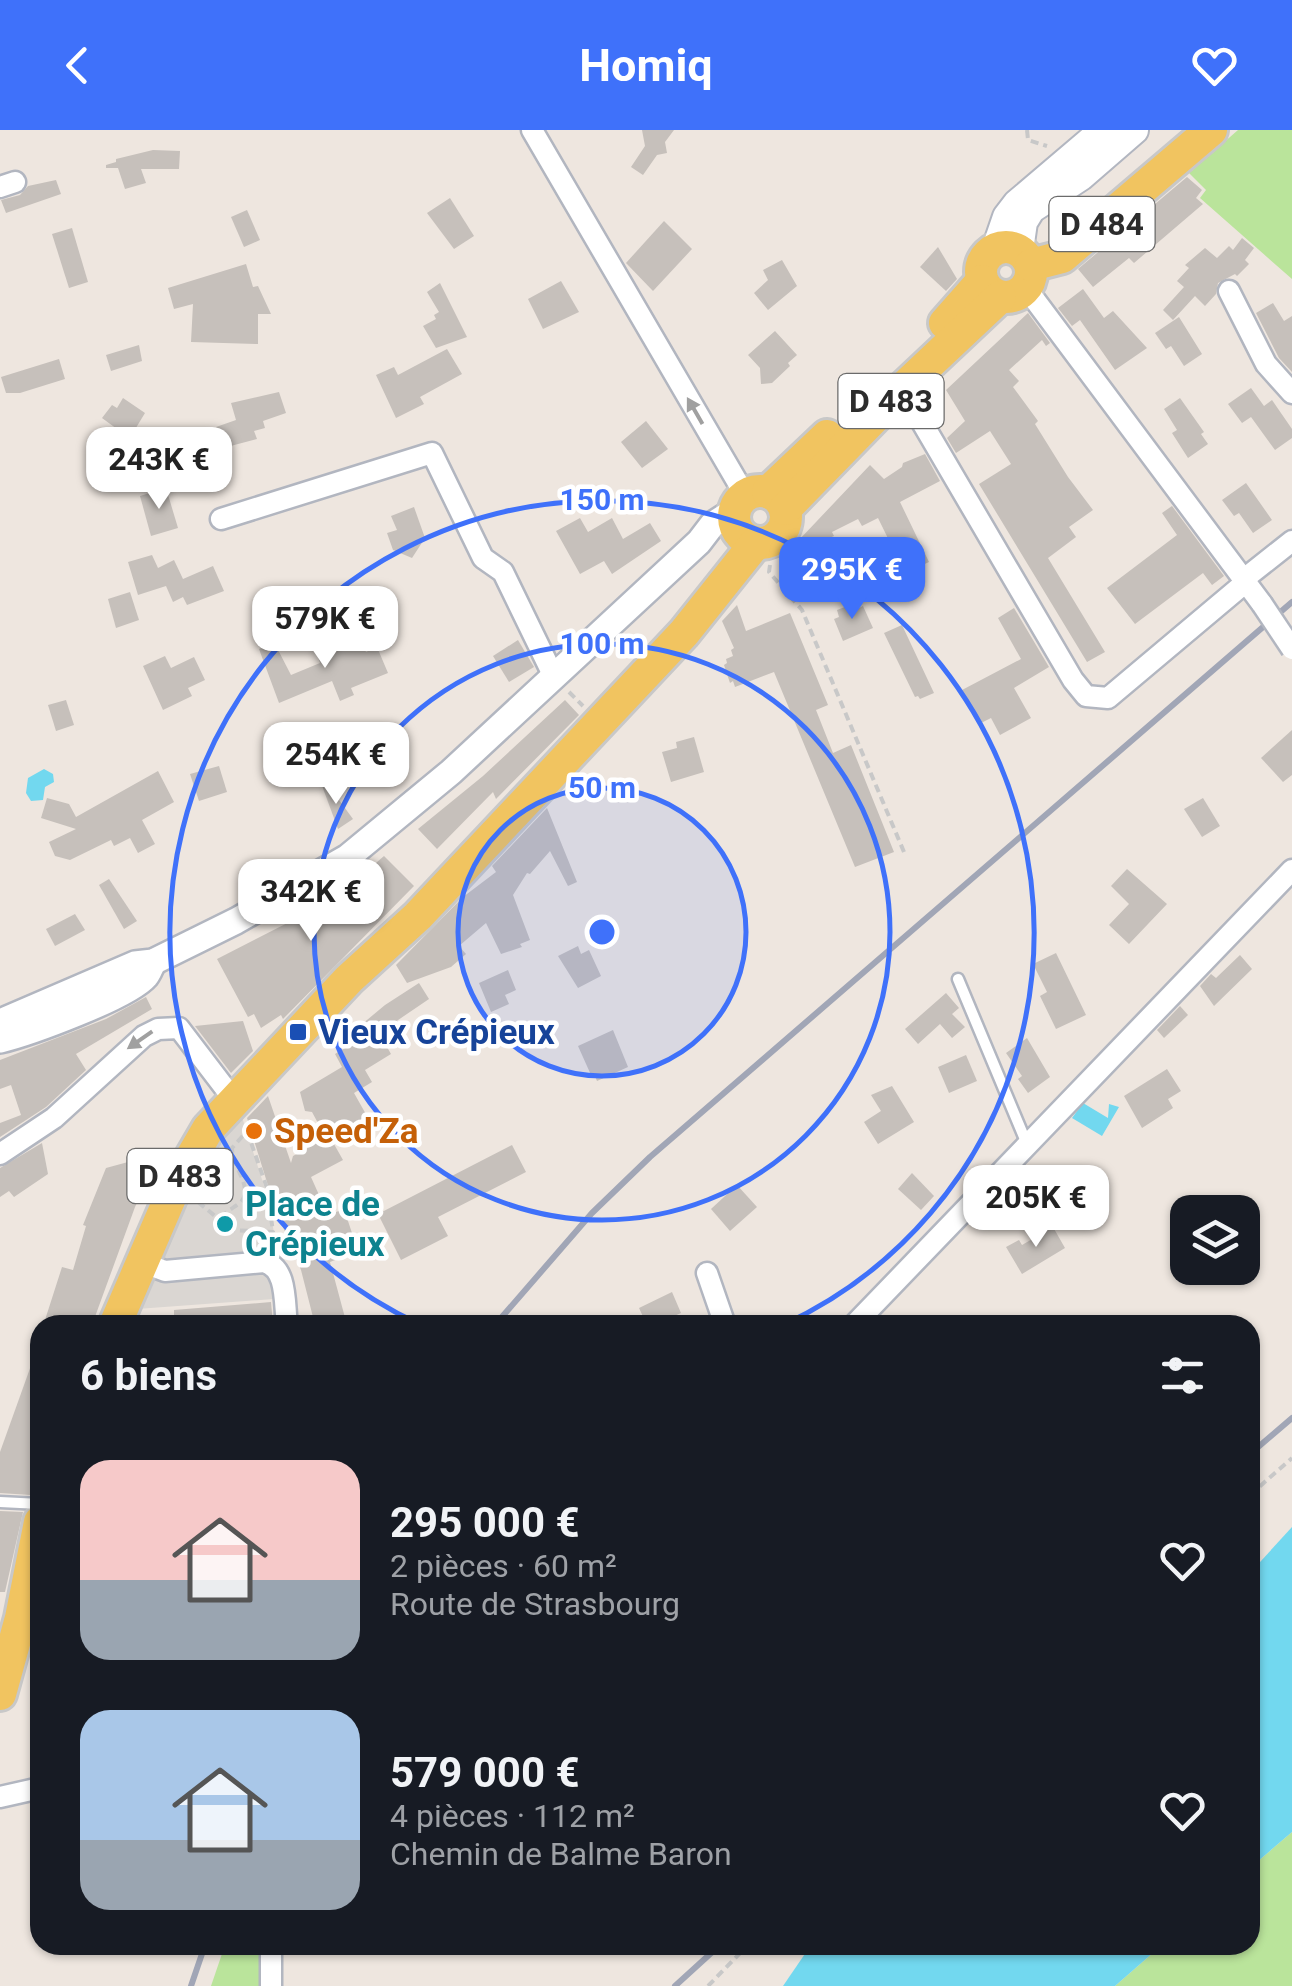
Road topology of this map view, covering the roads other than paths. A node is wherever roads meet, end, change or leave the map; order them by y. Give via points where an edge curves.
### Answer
1 (532, 130) edge
2 (1104, 130) edge
3 (1134, 130) edge
4 (1211, 130) edge
5 (1009, 272) junction
6 (1230, 291) dead end
7 (899, 392) junction
8 (1292, 393) edge
9 (757, 518) junction
10 (220, 519) dead end
11 (1292, 541) edge
12 (1245, 581) junction
13 (1292, 649) edge
14 (561, 684) junction
15 (1292, 870) edge
16 (153, 962) junction
17 (958, 979) dead end
18 (0, 1022) edge
19 (0, 1040) edge
20 (238, 1108) junction
21 (1027, 1145) junction
22 (0, 1154) edge
23 (141, 1262) junction
24 (708, 1273) dead end
25 (119, 1315) edge
26 (286, 1315) edge
27 (722, 1315) edge
28 (864, 1315) edge
29 (0, 1502) edge
30 (30, 1504) edge
31 (30, 1573) edge
32 (0, 1694) edge
33 (30, 1790) edge
34 (0, 1797) edge
35 (270, 1955) edge
36 (271, 1986) edge

9 -> 1 street
2 - 5 main road via 1007,217
3 - 5 main road, D 483 via 1031,210
4 - 5 main road, D 484 via 1062,257
5 - 7 main road, D 483
5 - 9 main road, D 483 via 946,322
5 - 12 street
6 - 8 street via 1266,364
7 - 9 main road, D 483
7 - 12 street via 1086,696 1108,698
9 - 14 street via 712,525
9 - 20 main road, D 483 via 684,633 418,916 349,980
10 - 14 street via 432,453 482,558 503,572
11 - 12 street
12 - 13 street, bridge
14 - 16 street via 348,858
15 - 21 street
16 - 18 street via 134,964
16 - 19 street via 145,978 91,1006
17 - 21 lane
20 -> 22 street via 179,1028 158,1029 54,1118
20 - 23 main road, D 483 via 208,1129 188,1158
21 - 28 street
23 - 25 main road, D 483
23 - 26 street via 164,1271 273,1265
24 - 27 street
29 - 30 lane
31 - 32 main road
33 - 34 street
35 - 36 street

